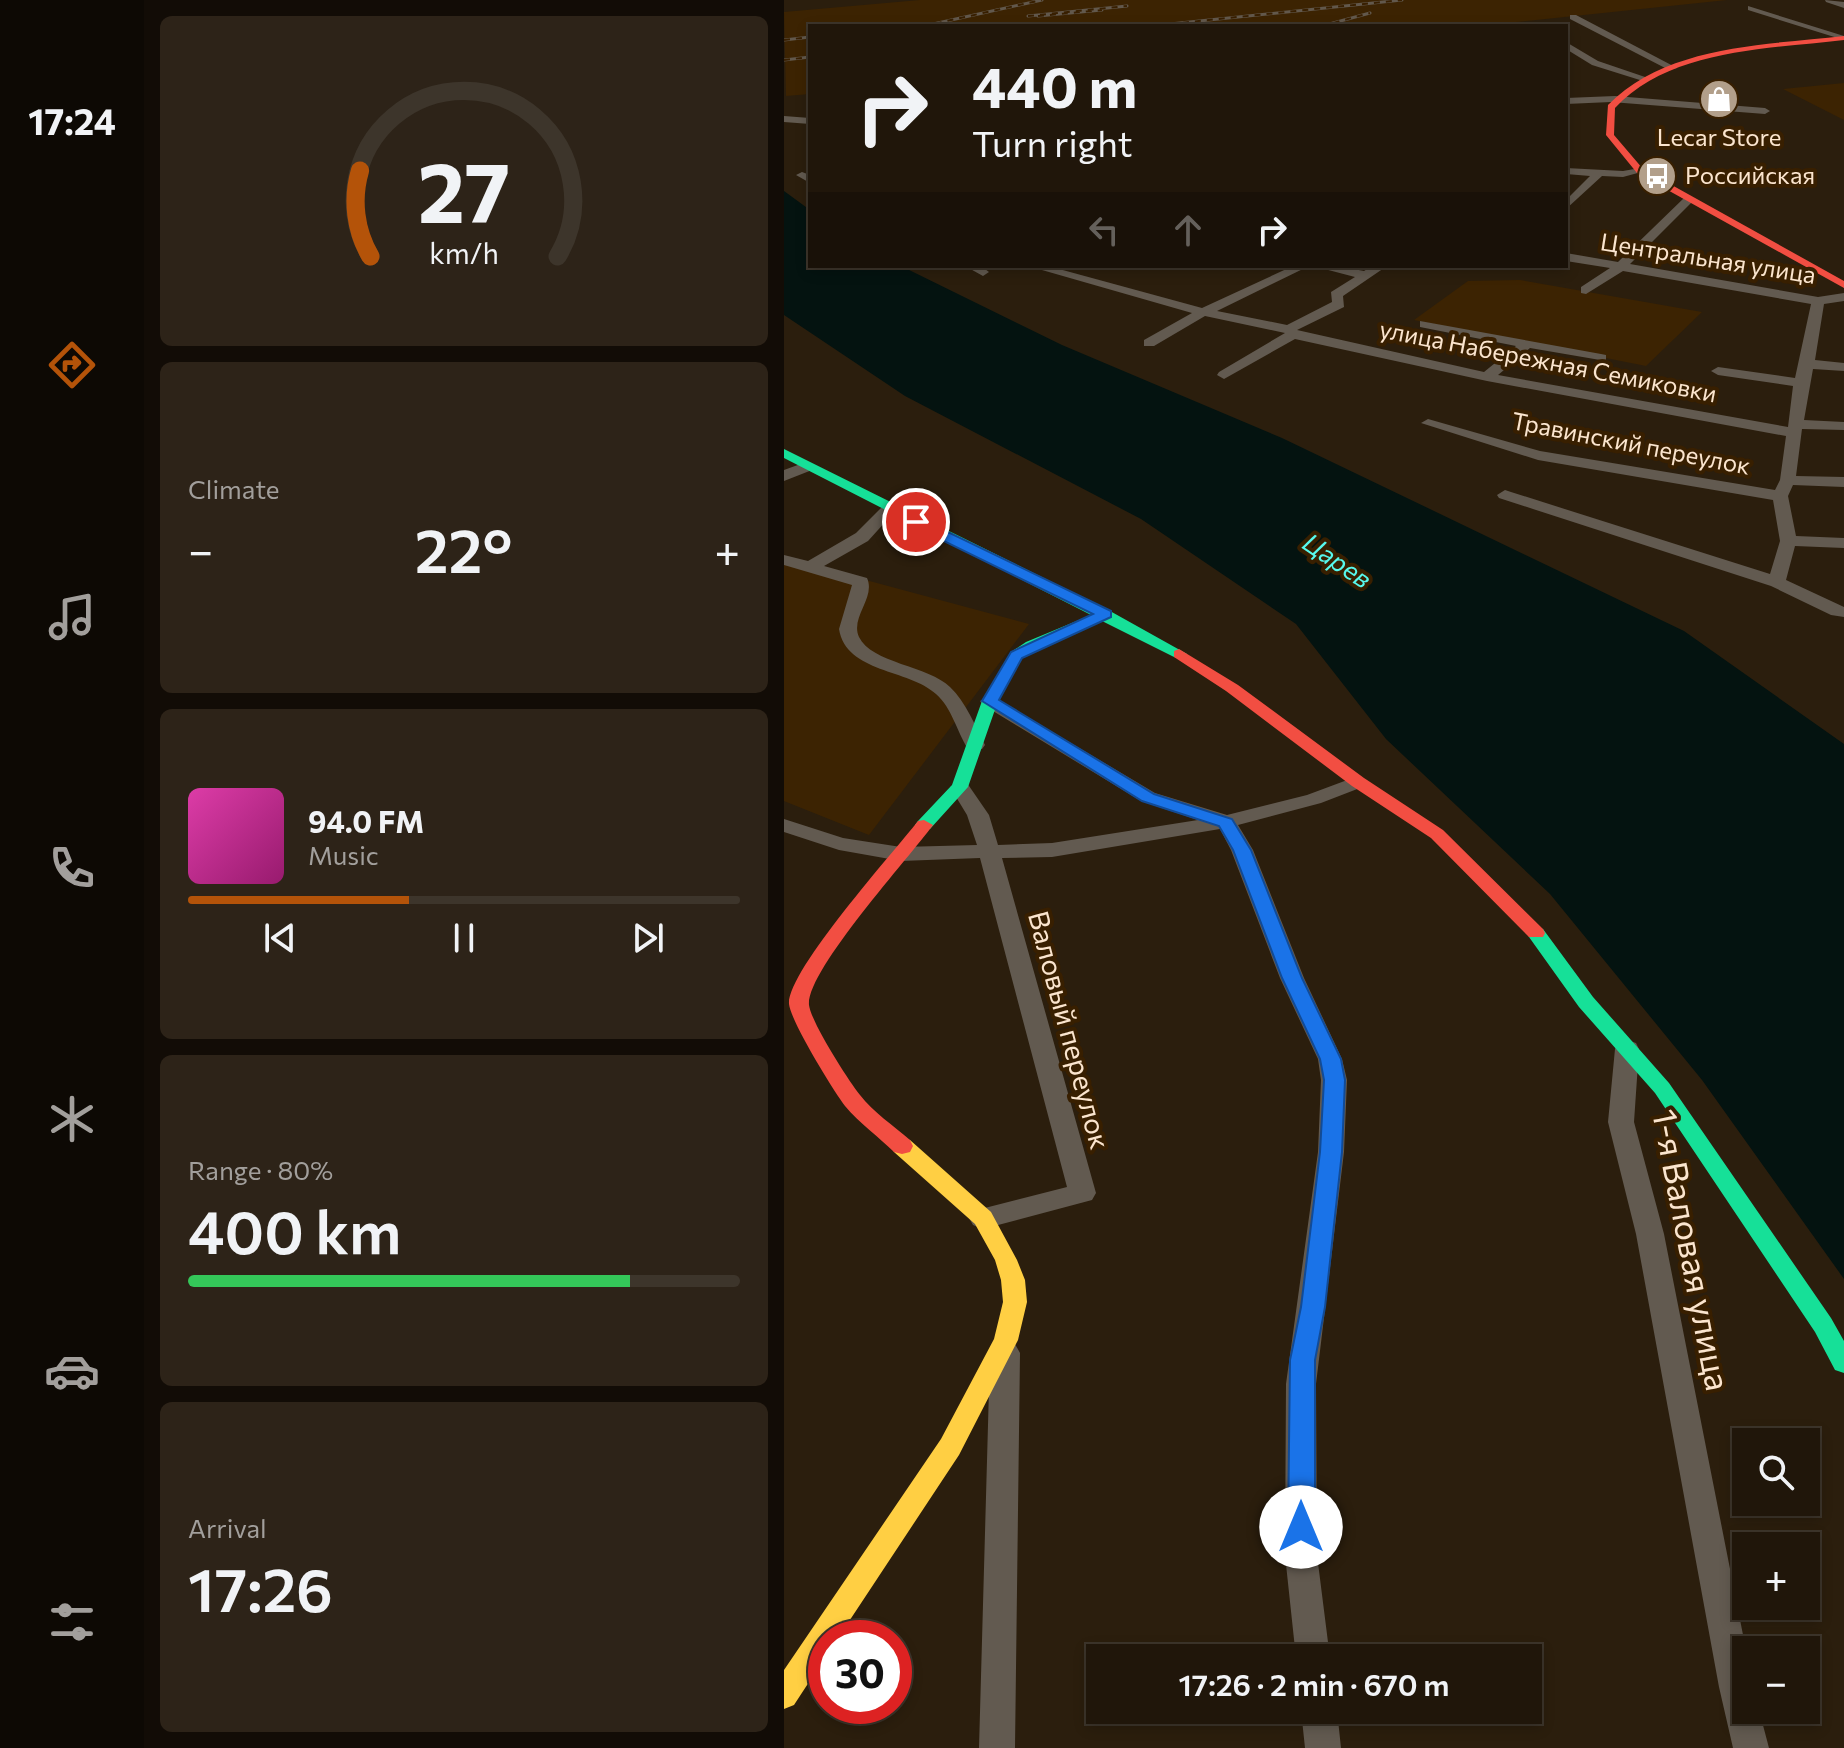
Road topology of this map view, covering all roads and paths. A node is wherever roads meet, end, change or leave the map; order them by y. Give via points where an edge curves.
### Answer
1 (1829, 0) edge
2 (1844, 5) edge
3 (1751, 8) dead end
4 (1573, 17) dead end
5 (1590, 27) junction
6 (1568, 29) edge
7 (1843, 42) edge
8 (1569, 50) edge
9 (1672, 68) junction
10 (1643, 78) junction
11 (1568, 99) edge
12 (1615, 99) junction
13 (1765, 111) dead end
14 (784, 119) edge
15 (808, 119) edge
16 (1568, 171) edge
17 (1640, 171) junction
18 (1599, 173) junction
19 (1689, 199) junction
20 (1568, 204) edge
21 (1568, 257) edge
22 (1041, 268) edge
23 (1299, 268) edge
24 (1329, 268) edge
25 (1378, 268) edge
26 (1619, 268) junction
27 (1368, 276) junction
28 (1844, 285) edge
29 (1586, 290) dead end
30 (1844, 297) edge
31 (1818, 301) junction
32 (1203, 312) junction
33 (1425, 324) dead end
34 (1291, 332) junction
35 (1149, 343) dead end
36 (1527, 344) junction
37 (1601, 358) dead end
38 (1807, 364) junction
39 (1844, 367) edge
40 (1718, 371) dead end
41 (1224, 375) dead end
42 (1487, 377) junction
43 (1801, 383) junction
44 (1428, 423) dead end
45 (1844, 426) edge
46 (1796, 429) junction
47 (784, 453) edge
48 (806, 467) junction
49 (784, 476) edge
50 (1788, 480) junction
51 (1844, 482) edge
52 (1505, 495) dead end
53 (1780, 496) junction
54 (889, 509) junction
55 (1788, 541) junction
56 (1844, 543) edge
57 (784, 560) edge
58 (809, 568) junction
59 (1777, 582) junction
60 (1841, 612) edge
61 (1105, 614) junction
62 (990, 701) junction
63 (975, 745) junction
64 (1358, 782) junction
65 (960, 787) junction
66 (1226, 822) junction
67 (784, 825) edge
68 (989, 851) junction
69 (901, 854) junction
70 (1627, 1049) junction
71 (983, 1218) junction
72 (1006, 1340) junction
73 (1844, 1363) edge
74 (1311, 1644) edge
75 (784, 1695) edge
76 (1320, 1724) edge
77 (997, 1748) edge
78 (1323, 1748) edge
79 (1751, 1748) edge

1 - 2 street
3 - 7 street
4 - 5 street
5 - 6 street
5 - 9 street
7 - 9 street via 1727,55
8 - 10 street
9 - 10 street
10 - 12 street
11 - 12 street
12 - 13 street
12 - 17 street via 1607,134
14 - 15 street
16 - 18 street
17 - 18 street
17 - 19 street
18 - 20 street
19 - 26 street
19 - 28 street
21 - 26 street, Центральная улица
22 - 32 street, улица Набережная Семиковки
23 - 32 street
24 - 27 street
25 - 27 street
26 - 29 street
26 - 31 street, Центральная улица
27 - 34 street via 1336,295 1339,304
30 - 31 street, Центральная улица
31 - 38 street
32 - 34 street, улица Набережная Семиковки
32 - 35 street
33 - 36 street
34 - 41 street
34 - 42 street, улица Набережная Семиковки
36 - 37 street
36 - 42 street
38 - 39 street
38 - 43 street
40 - 43 street
42 - 46 street, улица Набережная Семиковки
43 - 46 street
44 - 53 street, Травинский переулок via 1538,455
45 - 46 street, улица Набережная Семиковки
46 - 50 street
47 - 48 street
48 - 49 street
48 - 54 street
50 - 51 street, Травинский переулок
50 - 53 street
52 - 59 street
53 - 55 street
54 - 58 street via 862,537
54 - 61 street
55 - 56 street
55 - 59 street
57 - 58 street
58 - 63 street via 861,582 849,636 873,658 927,679 945,692
59 - 60 street
61 - 62 street via 1016,655
61 - 64 street via 1232,688
62 - 63 street
62 - 66 street via 1148,797
63 - 65 street
64 - 66 street
64 - 70 street via 1437,834 1533,929
65 - 68 street, Валовый переулок via 978,815
65 - 69 street
66 - 68 street via 1105,844
66 - 74 street via 1330,1059 1334,1080 1331,1152 1301,1384 1301,1555
67 - 69 street via 839,844
68 - 69 street
68 - 71 street, Валовый переулок via 1082,1193
69 - 71 street via 826,949 802,985 799,1004 813,1038 853,1101
70 - 73 street via 1662,1088
70 - 79 street, 1-я Валовая улица via 1621,1122 1650,1234
71 - 72 street via 1013,1280 1015,1302
72 - 75 street via 950,1447
72 - 77 street
76 - 78 street

